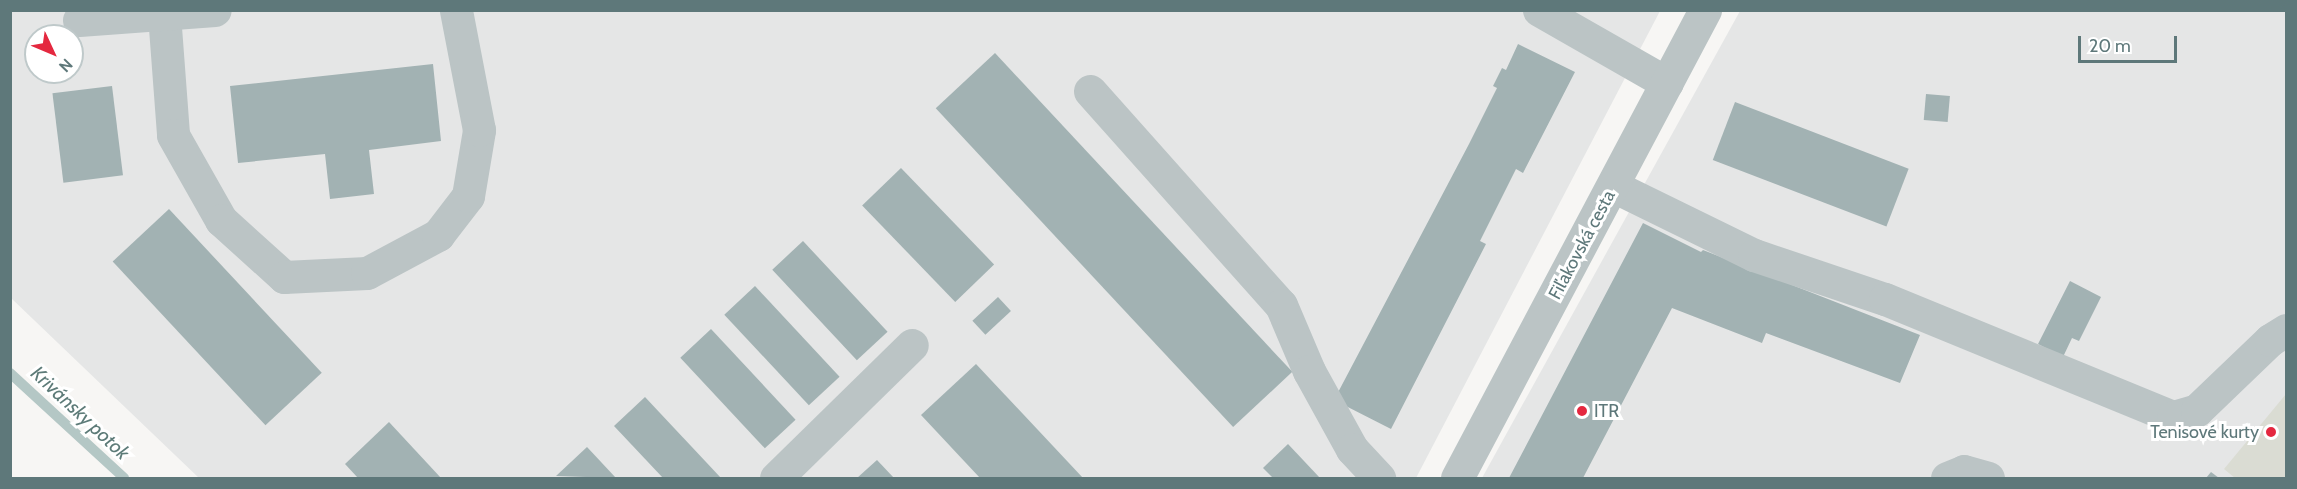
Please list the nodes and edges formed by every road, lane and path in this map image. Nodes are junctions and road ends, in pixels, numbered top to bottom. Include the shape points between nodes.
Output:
1 (215, 10) edge
2 (456, 10) edge
3 (1539, 10) edge
4 (1705, 10) edge
5 (164, 14) junction
6 (79, 20) dead end
7 (1667, 83) junction
8 (1090, 91) dead end
9 (1613, 186) junction
10 (2286, 330) edge
11 (912, 345) dead end
12 (776, 478) edge
13 (1379, 478) edge
14 (1456, 478) edge
15 (1947, 478) edge
16 (1988, 478) edge

1 - 5 street
2 - 5 street via 479,130 468,196 438,235 366,273 284,277 221,220 173,135
3 - 7 street
4 - 7 street, Fiľakovská cesta
5 - 6 street
7 - 9 street, Fiľakovská cesta
8 - 13 street via 1281,305 1309,371 1352,449
9 - 10 street via 1754,255 1885,299 2173,417 2197,410 2270,340
9 - 14 street, Fiľakovská cesta
11 - 12 street
15 - 16 street via 1964,471

